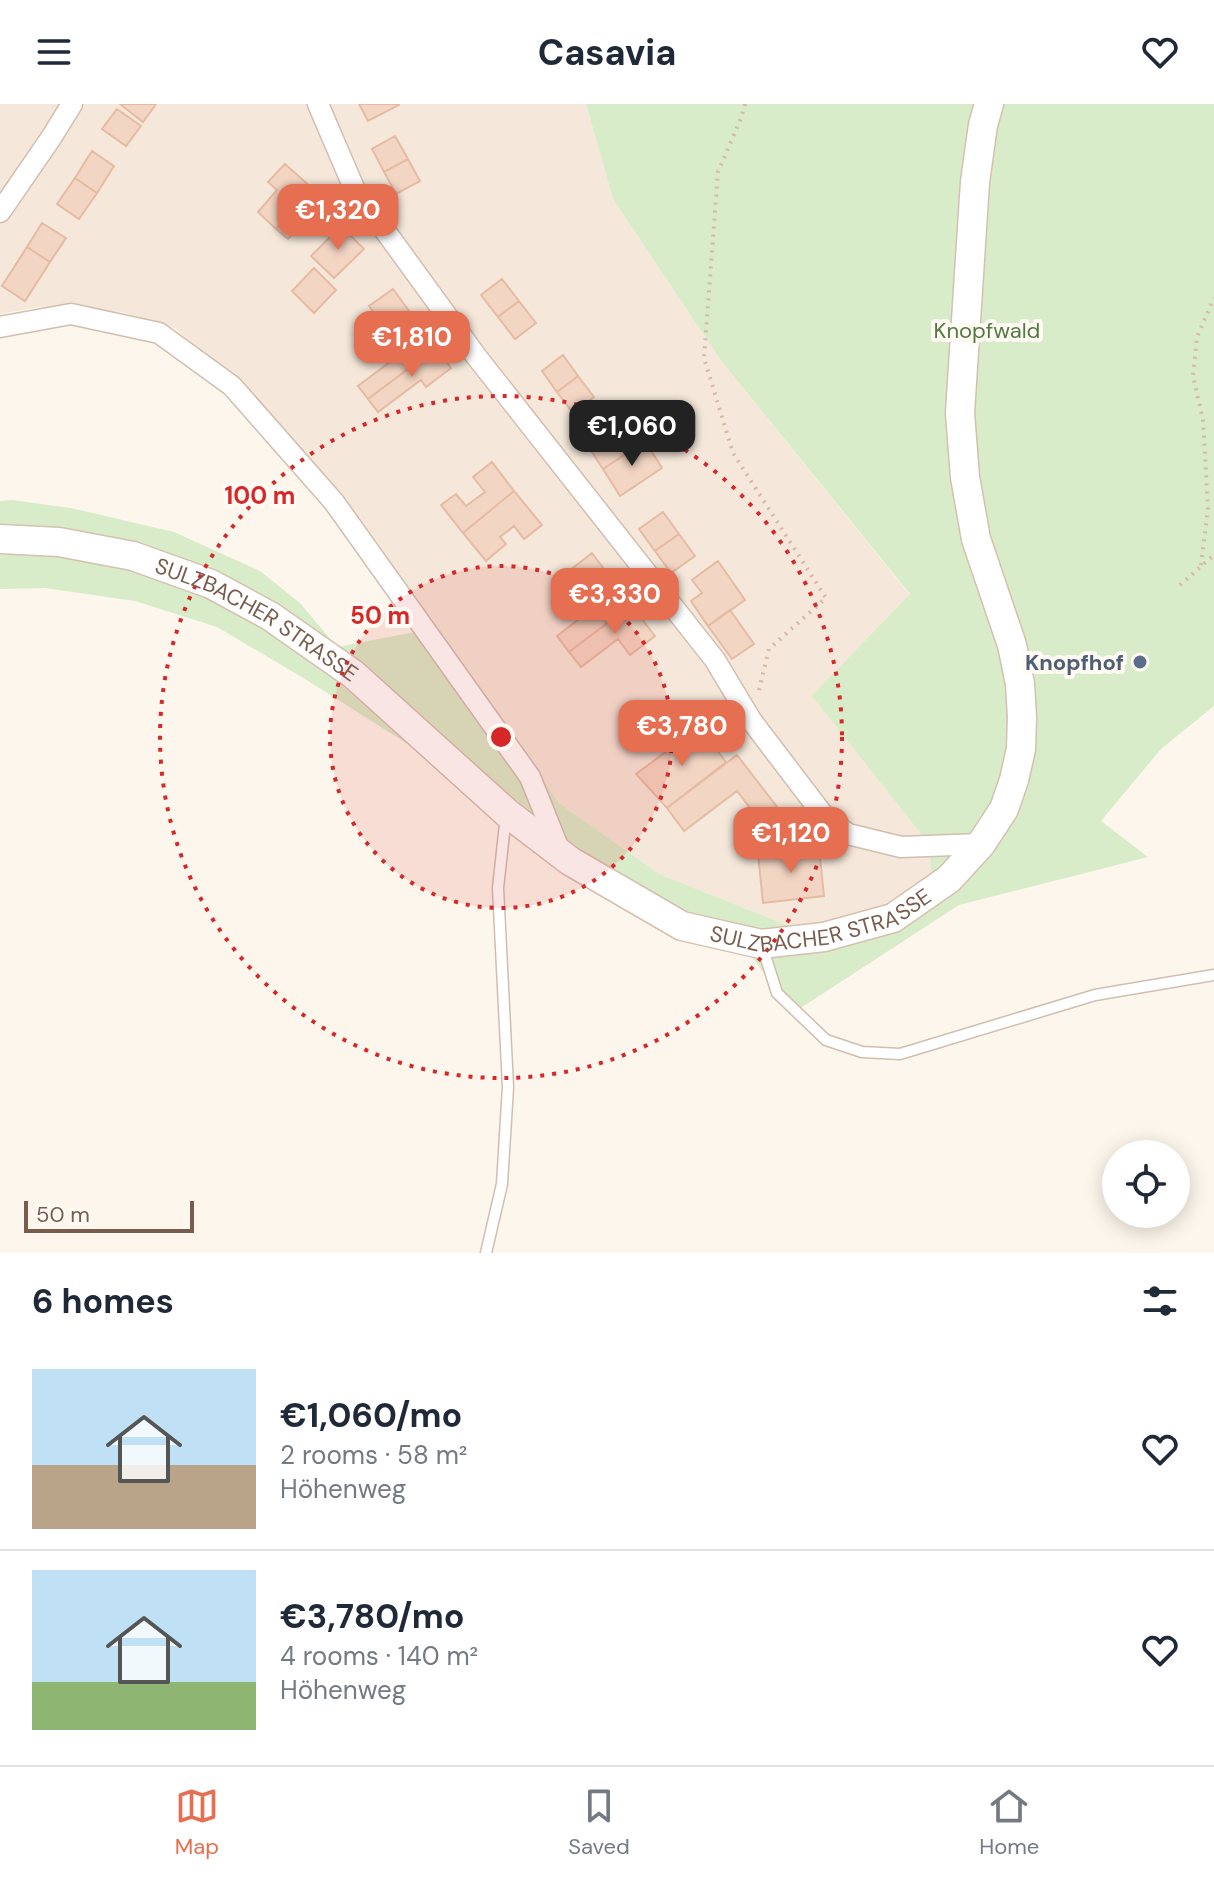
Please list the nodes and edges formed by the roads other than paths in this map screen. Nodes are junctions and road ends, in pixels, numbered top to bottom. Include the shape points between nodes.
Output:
1 (72, 104) edge
2 (318, 104) edge
3 (989, 104) edge
4 (0, 212) edge
5 (0, 327) edge
6 (0, 539) edge
7 (507, 813) junction
8 (981, 844) junction
9 (561, 854) junction
10 (761, 944) junction
11 (1214, 975) edge
12 (486, 1253) edge

1 - 4 street
2 - 8 street via 354,188 476,356 715,660 751,720 824,816 848,834 901,847
3 - 8 main road, SULZBACHER STRASSE via 975,182 960,413 976,539 1012,645 1022,717 1014,780 1004,809
5 - 9 street via 71,314 159,333 232,386 334,502 530,777
6 - 7 main road, SULZBACHER STRASSE via 59,542 133,556 211,584 353,674
7 - 9 main road, SULZBACHER STRASSE
7 - 12 lane via 498,888 508,1087 502,1184
8 - 10 main road, SULZBACHER STRASSE via 949,879 893,918 824,937
9 - 10 main road, SULZBACHER STRASSE via 682,926
10 - 11 lane via 777,993 826,1040 862,1052 900,1054 1095,995

